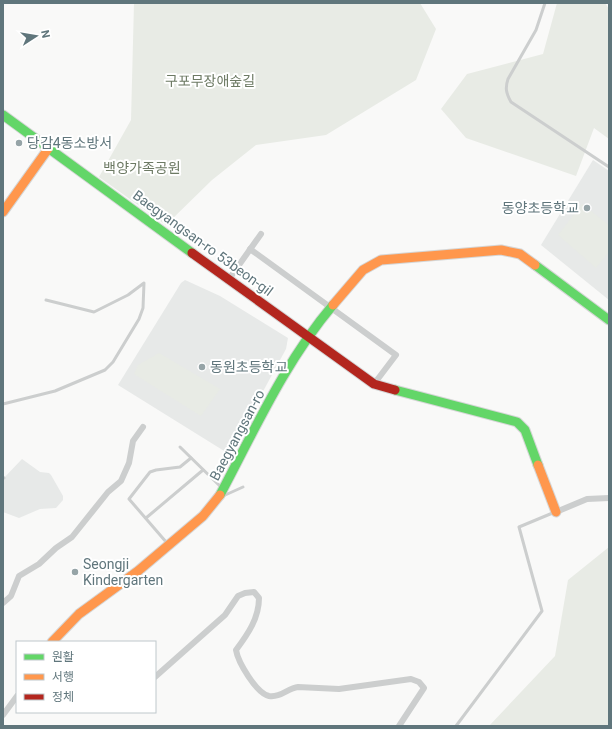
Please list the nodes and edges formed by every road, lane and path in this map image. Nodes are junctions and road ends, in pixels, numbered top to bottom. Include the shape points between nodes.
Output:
1 (545, 3) edge
2 (3, 115) edge
3 (48, 149) junction
4 (609, 168) edge
5 (3, 212) edge
6 (261, 234) dead end
7 (250, 249) junction
8 (229, 279) junction
9 (46, 300) dead end
10 (331, 307) junction
11 (609, 320) edge
12 (309, 336) junction
13 (374, 384) junction
14 (3, 404) edge
15 (143, 427) dead end
16 (180, 447) dead end
17 (191, 458) junction
18 (203, 470) junction
19 (243, 487) dead end
20 (224, 490) junction
21 (609, 498) edge
22 (218, 499) junction
23 (556, 512) junction
24 (146, 518) junction
25 (169, 545) junction
26 (4, 603) edge
27 (53, 641) edge
28 (156, 676) edge
29 (16, 697) edge
30 (3, 716) edge
31 (399, 726) edge
32 (456, 726) edge

1 - 4 lane via 536,30 508,79 505,87 507,95 511,102
2 - 3 street, Baegyangsan-ro 53beon-gil
3 - 5 street
3 - 8 street, Baegyangsan-ro 53beon-gil
6 - 7 street
7 - 8 street
7 - 10 street
8 - 12 street, Baegyangsan-ro 53beon-gil
9 - 14 lane via 94,312 128,295 144,283 143,308 139,319 113,362 105,370 55,391
10 - 11 street, Baegyangsan-ro via 363,270 381,260 501,250 520,254
10 - 12 street, Baegyangsan-ro
10 - 13 street via 396,355
12 - 13 street, Baegyangsan-ro 53beon-gil
12 - 20 street, Baegyangsan-ro via 271,398
13 - 23 street via 517,422 525,430
15 - 26 street via 133,440 129,463 121,481 108,492 72,537 39,564 19,576 11,596
16 - 17 lane
17 - 18 lane
17 - 24 lane via 180,467 150,472 129,499
18 - 20 lane
18 - 24 lane
19 - 22 lane
20 - 22 street, Baegyangsan-ro
21 - 23 street via 587,498
22 - 25 street, Baegyangsan-ro via 203,516
23 - 32 lane via 519,527 542,611
24 - 25 lane
25 - 27 street, Baegyangsan-ro via 138,571 91,604
28 - 31 street via 225,615 238,596 254,592 259,598 258,613 236,650 237,658 259,691 269,696 298,687 339,689 411,679 419,682 424,688
29 - 30 street

